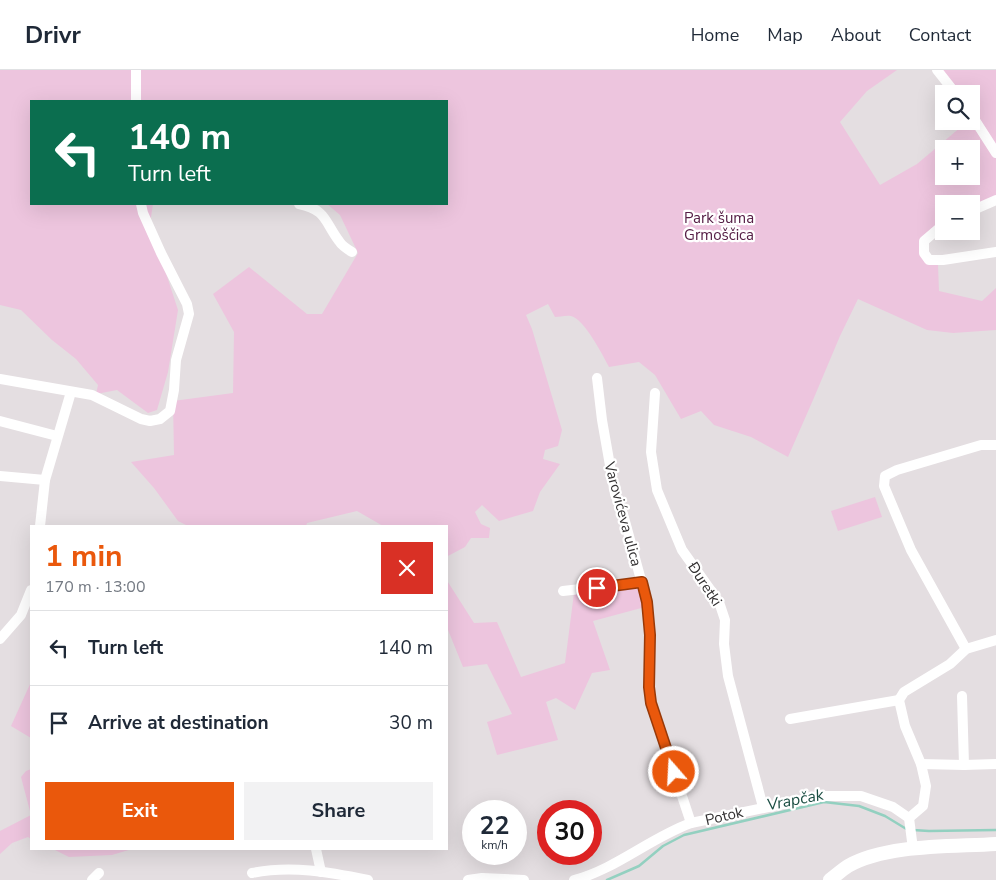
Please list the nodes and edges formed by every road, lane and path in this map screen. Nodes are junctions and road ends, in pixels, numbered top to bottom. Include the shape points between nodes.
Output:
1 (136, 70) edge
2 (937, 70) edge
3 (949, 85) edge
4 (136, 100) edge
5 (980, 128) edge
6 (996, 153) edge
7 (996, 200) edge
8 (141, 205) edge
9 (303, 205) edge
10 (980, 207) edge
11 (935, 232) edge
12 (352, 252) dead end
13 (996, 252) edge
14 (597, 378) dead end
15 (0, 379) edge
16 (71, 392) junction
17 (655, 393) dead end
18 (0, 421) edge
19 (57, 436) junction
20 (996, 445) edge
21 (0, 476) edge
22 (45, 480) junction
23 (40, 525) edge
24 (642, 582) junction
25 (563, 591) dead end
26 (30, 593) edge
27 (0, 638) edge
28 (996, 640) edge
29 (966, 649) junction
30 (962, 696) dead end
31 (899, 700) junction
32 (790, 719) dead end
33 (921, 764) junction
34 (996, 764) edge
35 (964, 765) junction
36 (763, 807) junction
37 (691, 823) junction
38 (911, 832) junction
39 (996, 844) edge
40 (316, 850) edge
41 (321, 872) junction
42 (252, 873) dead end
43 (313, 880) edge
44 (368, 880) edge
45 (468, 880) edge
46 (524, 880) edge
47 (574, 880) edge
48 (830, 880) edge

1 - 4 street
2 - 3 street
5 - 6 street
7 - 10 street
8 - 16 street via 189,314 176,360 170,411 160,420 150,421 92,395
9 - 12 street via 321,213 340,243
11 - 13 street via 924,241 924,252 929,260
14 - 24 street, Varovićeva ulica via 615,494
15 - 16 street
16 - 19 street
17 - 36 street, Đuretki via 651,452 657,490 682,550 719,602 725,620 728,676
18 - 19 street
19 - 22 street
20 - 29 street via 981,446 897,470 886,476 884,486 911,550
21 - 22 street
22 - 23 street
24 - 25 street
24 - 37 street, Varovićeva ulica via 649,627 651,703
26 - 27 street via 21,616
28 - 29 street
29 - 31 street via 950,664 904,692
30 - 35 street
31 - 32 street
31 - 33 street via 905,726
33 - 35 street
33 - 38 street via 926,786 923,806
34 - 35 street
36 - 37 street, Potok
36 - 38 street, Potok via 822,796 861,796 893,807
37 - 47 street, Potok via 672,830 604,869
38 - 39 main road
38 - 48 main road via 848,866
40 - 41 street
41 - 42 street via 273,869
41 - 43 street
41 - 44 street
45 - 46 street

